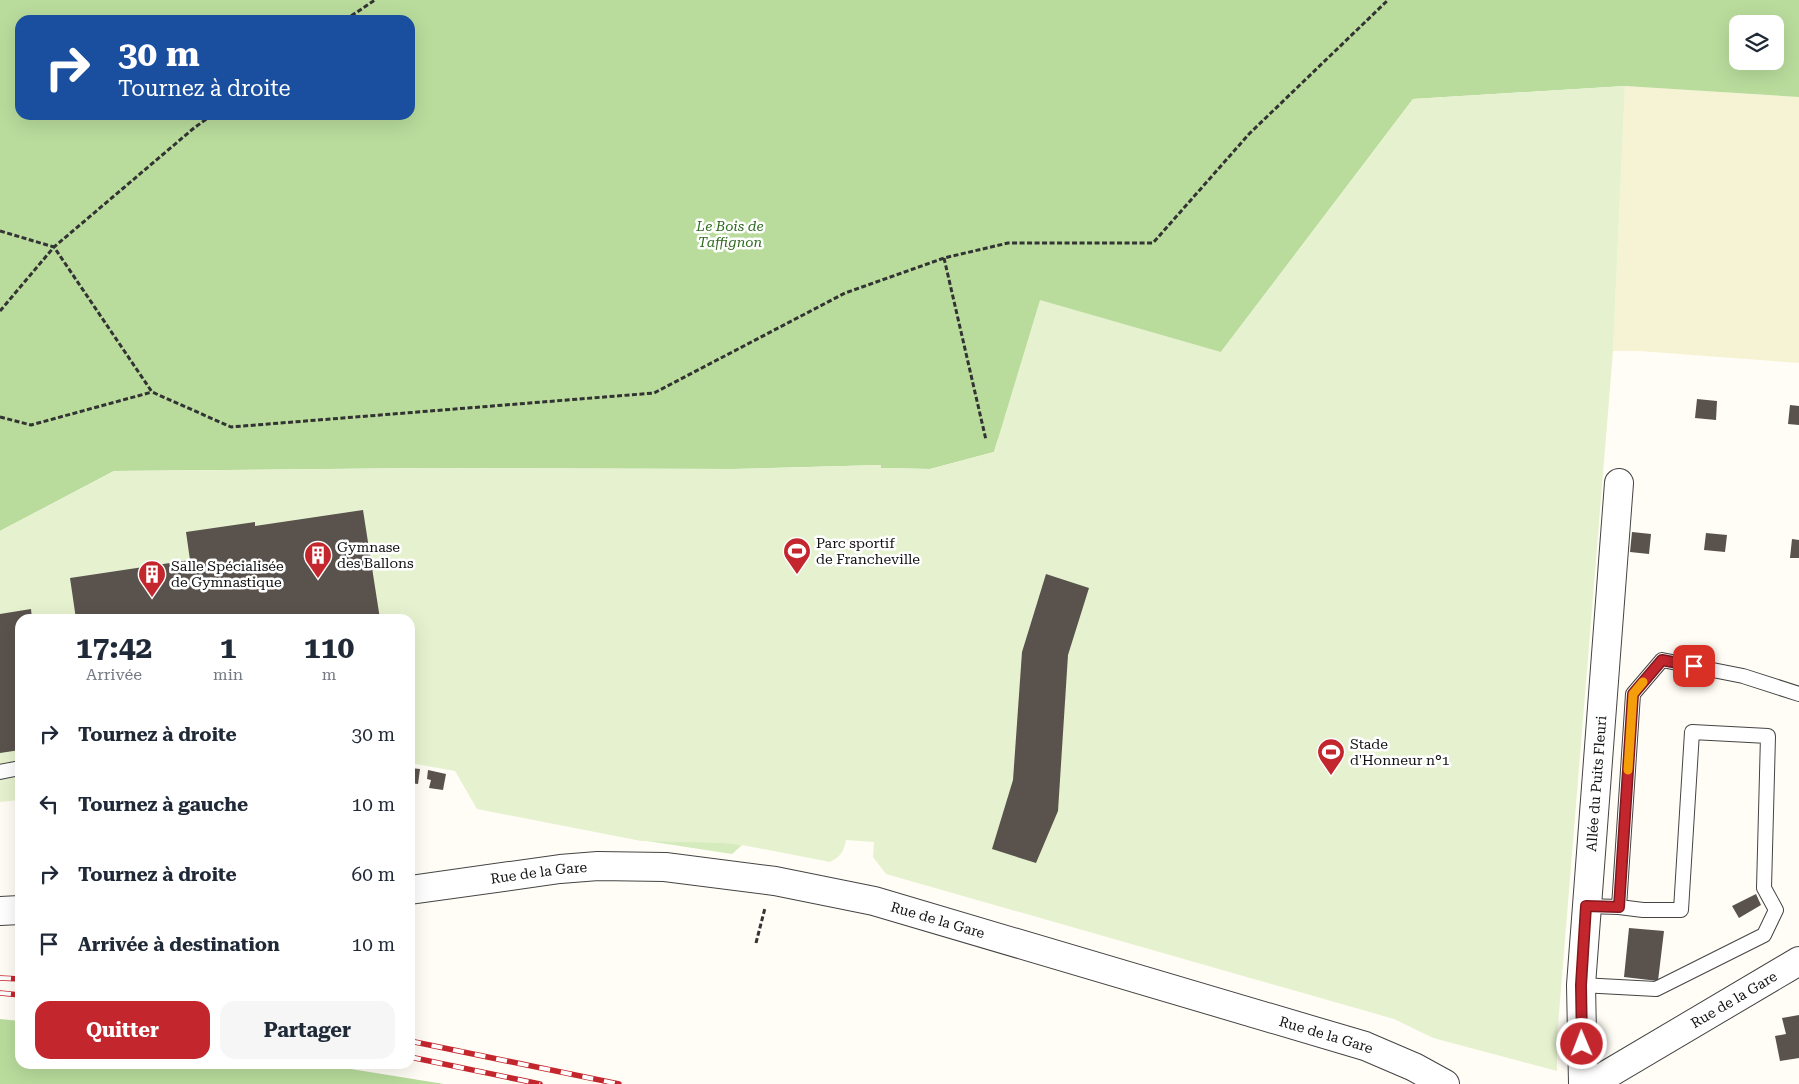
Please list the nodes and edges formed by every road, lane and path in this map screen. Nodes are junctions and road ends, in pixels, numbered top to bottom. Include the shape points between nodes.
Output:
1 (375, 0) edge
2 (1388, 0) edge
3 (352, 15) edge
4 (205, 120) edge
5 (0, 231) edge
6 (54, 247) junction
7 (944, 258) junction
8 (0, 311) edge
9 (152, 392) junction
10 (0, 417) edge
11 (986, 440) dead end
12 (1619, 483) dead end
13 (1799, 694) edge
14 (15, 769) edge
15 (0, 772) edge
16 (415, 889) edge
17 (767, 901) dead end
18 (1586, 906) junction
19 (1619, 907) junction
20 (15, 910) edge
21 (0, 911) edge
22 (756, 943) dead end
23 (1799, 960) edge
24 (1581, 985) junction
25 (1446, 1084) edge
26 (1583, 1084) edge
27 (1591, 1084) edge

1 - 3 path
2 - 7 path via 1249,134 1153,243 1008,243
4 - 6 path
5 - 6 path
6 - 8 path
6 - 9 path
7 - 9 path via 845,293 654,393 231,427
7 - 11 path
9 - 10 path via 31,425
12 - 18 street, Allée du Puits Fleuri
13 - 19 lane via 1743,676 1662,660 1638,687 1633,694
14 - 15 lane
16 - 25 street, Rue de la Gare via 560,869 629,865 775,881 874,901 1365,1046
17 - 22 path
18 - 19 lane
18 - 24 street, Allée du Puits Fleuri
19 - 24 lane via 1681,910 1692,732 1768,736 1764,888 1776,910 1764,934 1656,989
20 - 21 street
23 - 27 street, Rue de la Gare
24 - 26 street, Allée du Puits Fleuri

